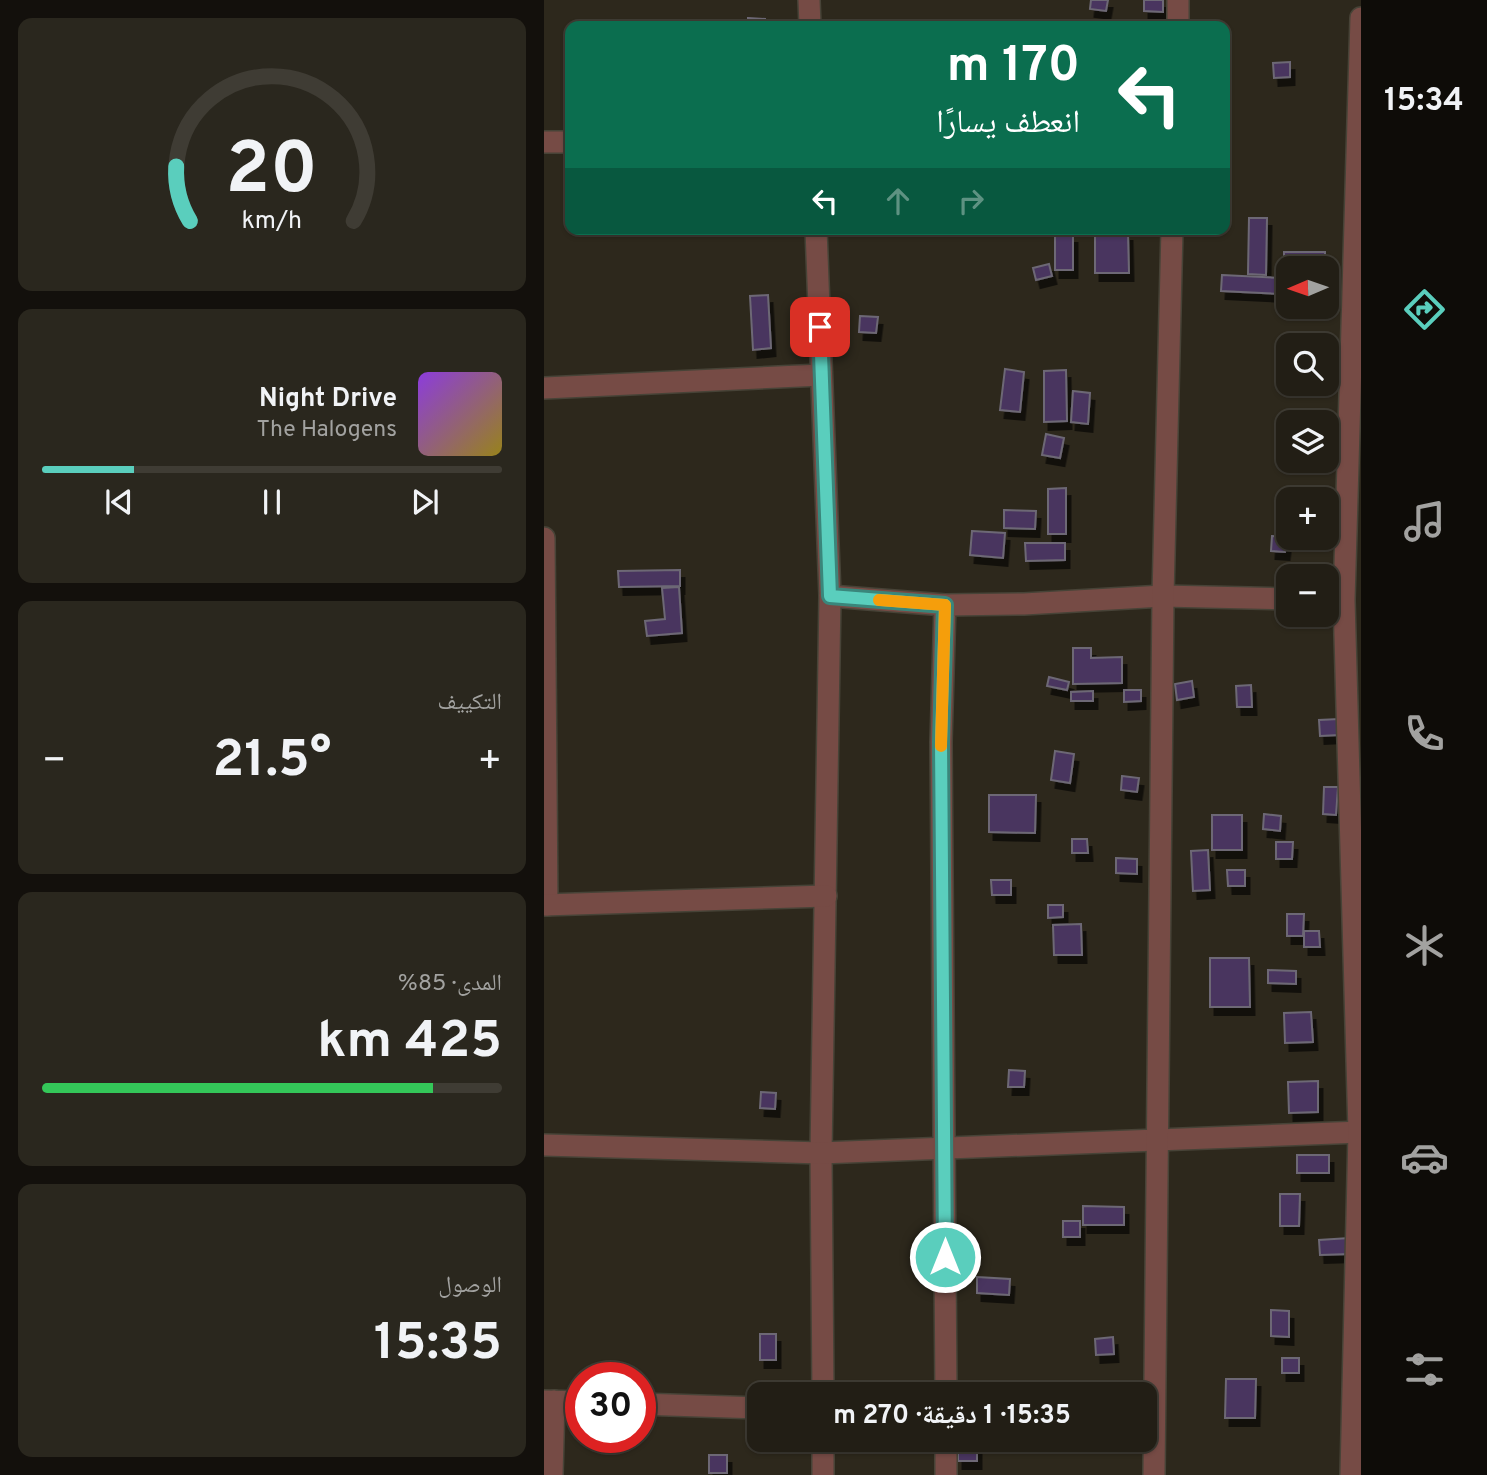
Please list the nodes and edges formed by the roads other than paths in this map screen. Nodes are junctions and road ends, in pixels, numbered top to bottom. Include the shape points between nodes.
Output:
1 (809, 0) edge
2 (1178, 0) edge
3 (1361, 18) edge
4 (810, 21) edge
5 (1178, 21) edge
6 (1360, 106) edge
7 (544, 142) edge
8 (565, 142) edge
9 (816, 235) edge
10 (1172, 235) edge
11 (821, 375) junction
12 (544, 388) edge
13 (544, 538) edge
14 (830, 596) junction
15 (1163, 596) junction
16 (1276, 599) edge
17 (1344, 600) edge
18 (945, 605) junction
19 (826, 896) junction
20 (545, 905) edge
21 (1360, 1132) edge
22 (1157, 1142) junction
23 (544, 1145) edge
24 (945, 1147) junction
25 (821, 1153) junction
26 (823, 1382) edge
27 (946, 1382) edge
28 (549, 1401) edge
29 (656, 1405) edge
30 (747, 1408) edge
31 (823, 1452) edge
32 (946, 1452) edge
33 (552, 1475) edge
34 (823, 1475) edge
35 (946, 1475) edge
36 (1154, 1475) edge
37 (1351, 1475) edge

1 - 4 street
2 - 5 street
3 - 6 street
6 - 17 street
7 - 8 street
9 - 11 street
10 - 15 street
11 - 12 street
11 - 14 street
13 - 20 street
14 - 18 street
14 - 19 street
15 - 16 street
15 - 18 street
15 - 22 street
17 - 21 street
18 - 24 street via 941,742
19 - 20 street
19 - 25 street
21 - 22 street
21 - 37 street
22 - 24 street
22 - 36 street
23 - 25 street
24 - 25 street
24 - 27 street
25 - 26 street
28 - 33 street
29 - 30 street
31 - 34 street
32 - 35 street

